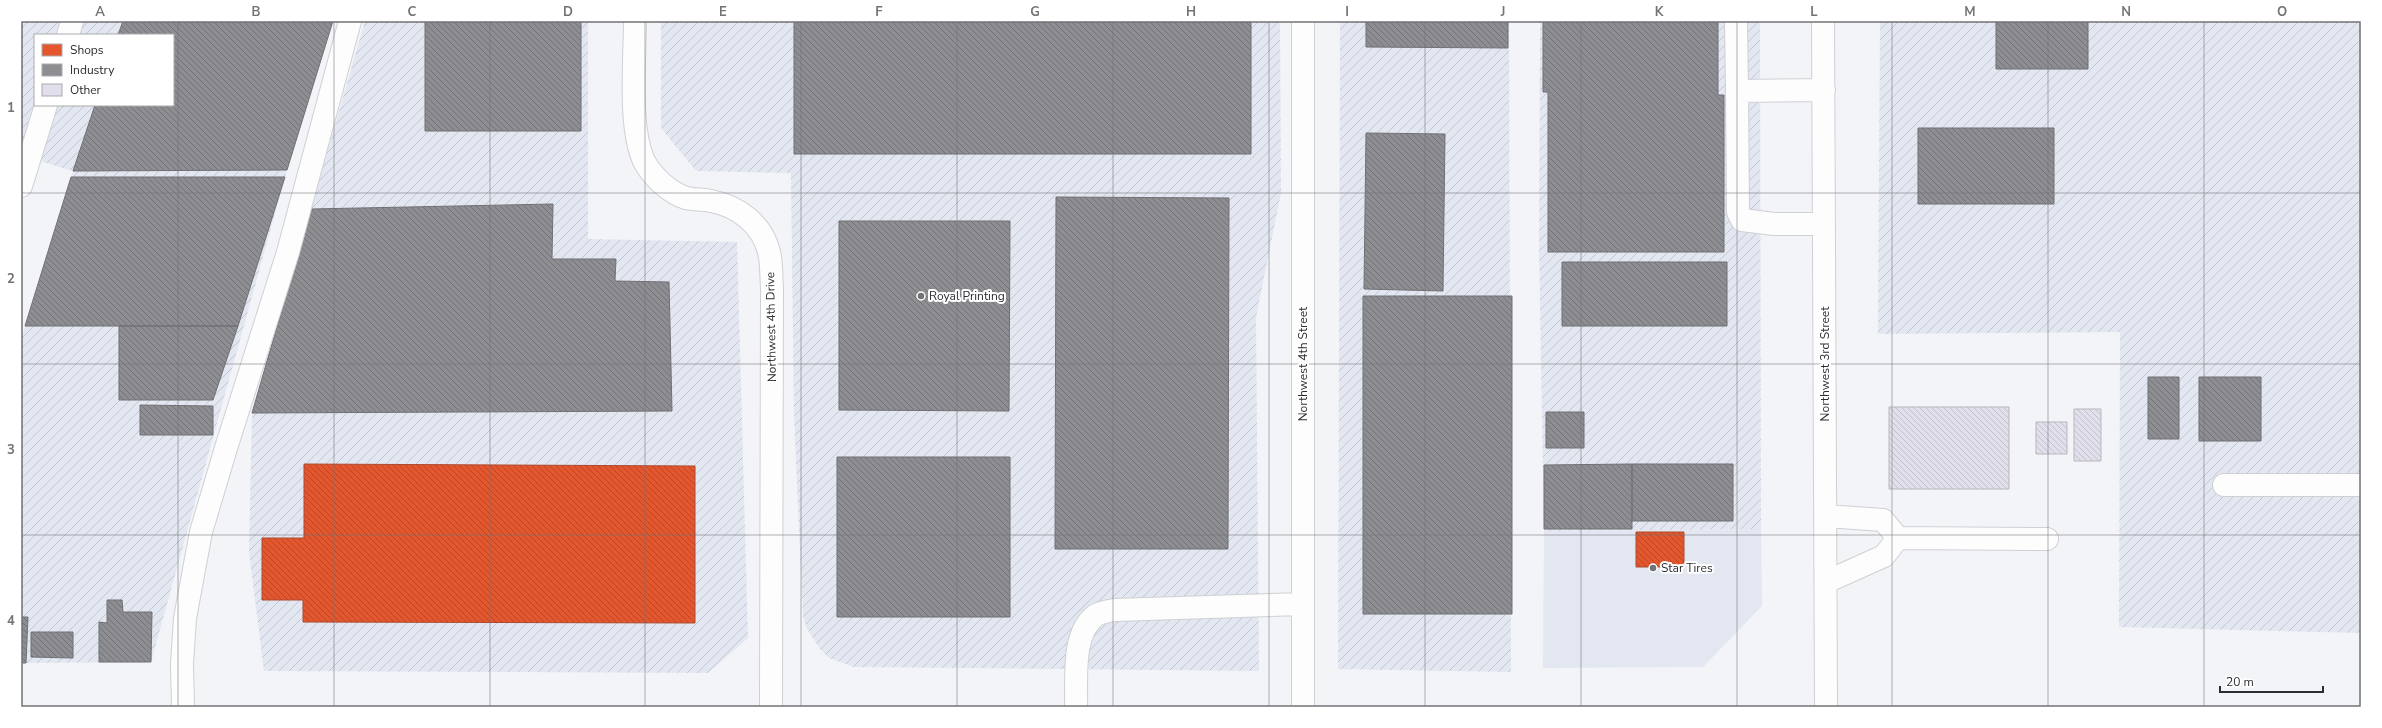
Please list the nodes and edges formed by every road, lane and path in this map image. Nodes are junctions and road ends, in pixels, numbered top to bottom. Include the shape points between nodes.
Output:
1 (72, 21) edge
2 (350, 21) edge
3 (635, 21) edge
4 (1303, 21) edge
5 (1736, 21) edge
6 (1824, 21) edge
7 (68, 34) edge
8 (1824, 90) junction
9 (1737, 91) junction
10 (46, 106) edge
11 (21, 186) edge
12 (1824, 224) junction
13 (2224, 485) dead end
14 (2361, 485) edge
15 (1826, 516) junction
16 (1898, 538) junction
17 (2047, 539) dead end
18 (1826, 582) junction
19 (1303, 604) junction
20 (183, 707) edge
21 (771, 707) edge
22 (1076, 707) edge
23 (1303, 707) edge
24 (1826, 707) edge

1 - 7 street
2 - 20 street via 288,252 201,532 185,618
3 - 21 street, Northwest 4th Drive via 635,102 638,142 644,161 652,174 663,184 686,198 711,201 733,208 750,220 763,235 770,253
4 - 19 street, Northwest 4th Street
5 - 9 street
6 - 8 street, Northwest 3rd Street
8 - 9 street
8 - 12 street, Northwest 3rd Street
9 - 12 street via 1738,212 1742,220 1774,224
10 - 11 street
12 - 15 street, Northwest 3rd Street
13 - 14 street
15 - 16 street via 1883,520
15 - 18 street, Northwest 3rd Street
16 - 17 street
16 - 18 street via 1884,556
18 - 24 street, Northwest 3rd Street
19 - 22 street via 1115,610 1097,614 1084,629 1079,648
19 - 23 street, Northwest 4th Street

